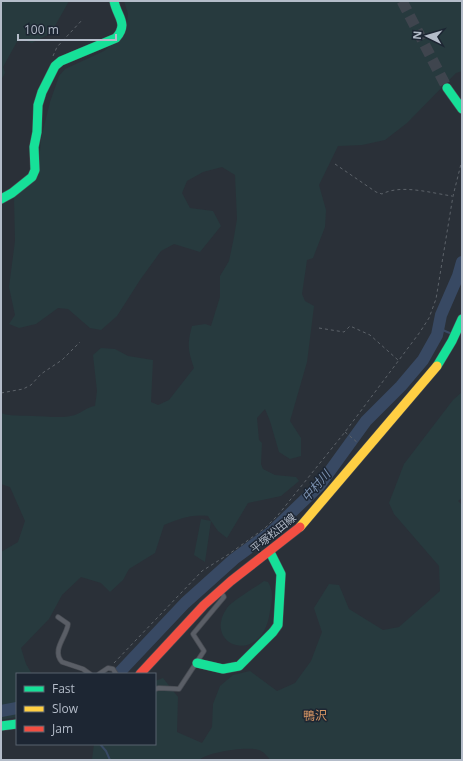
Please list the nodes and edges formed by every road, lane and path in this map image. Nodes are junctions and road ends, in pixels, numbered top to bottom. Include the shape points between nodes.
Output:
1 (114, 1) edge
2 (83, 19) dead end
3 (52, 57) dead end
4 (447, 88) tunnel mouth
5 (462, 109) edge
6 (462, 147) edge
7 (462, 157) edge
8 (462, 160) edge
9 (335, 164) dead end
10 (452, 196) junction
11 (1, 199) edge
12 (462, 319) edge
13 (319, 328) dead end
14 (80, 342) dead end
15 (398, 361) junction
16 (1, 393) edge
17 (345, 432) junction
18 (358, 443) dead end
19 (270, 552) junction
20 (220, 590) junction
21 (58, 617) dead end
22 (197, 663) junction
23 (113, 669) junction
24 (89, 673) edge
25 (100, 673) edge
26 (115, 673) edge
27 (141, 673) edge
28 (156, 689) edge
29 (16, 724) edge
30 (1, 726) edge

1 - 11 main road via 123,23 120,35 55,66 38,105 34,147 35,170 32,177
2 - 3 path via 57,47
4 - 5 main road
6 - 7 path
8 - 10 path
9 - 10 path via 382,194 398,189
10 - 15 path via 436,299 429,318
12 - 19 main road, 平塚松田線 via 432,374 317,510
13 - 15 path via 344,332 350,326 370,335
14 - 16 path via 31,385
15 - 17 path
17 - 18 path
17 - 23 path via 278,515 265,528 202,571 113,665
19 - 20 main road, 平塚松田線
19 - 22 main road via 281,574 278,625 274,632 239,666 218,669
20 - 22 lane via 224,597 194,634 204,651
20 - 27 main road, 平塚松田線
21 - 24 lane via 68,624 59,645 60,660 83,668
22 - 28 lane via 179,689
23 - 25 lane via 108,668
23 - 26 lane
29 - 30 main road

